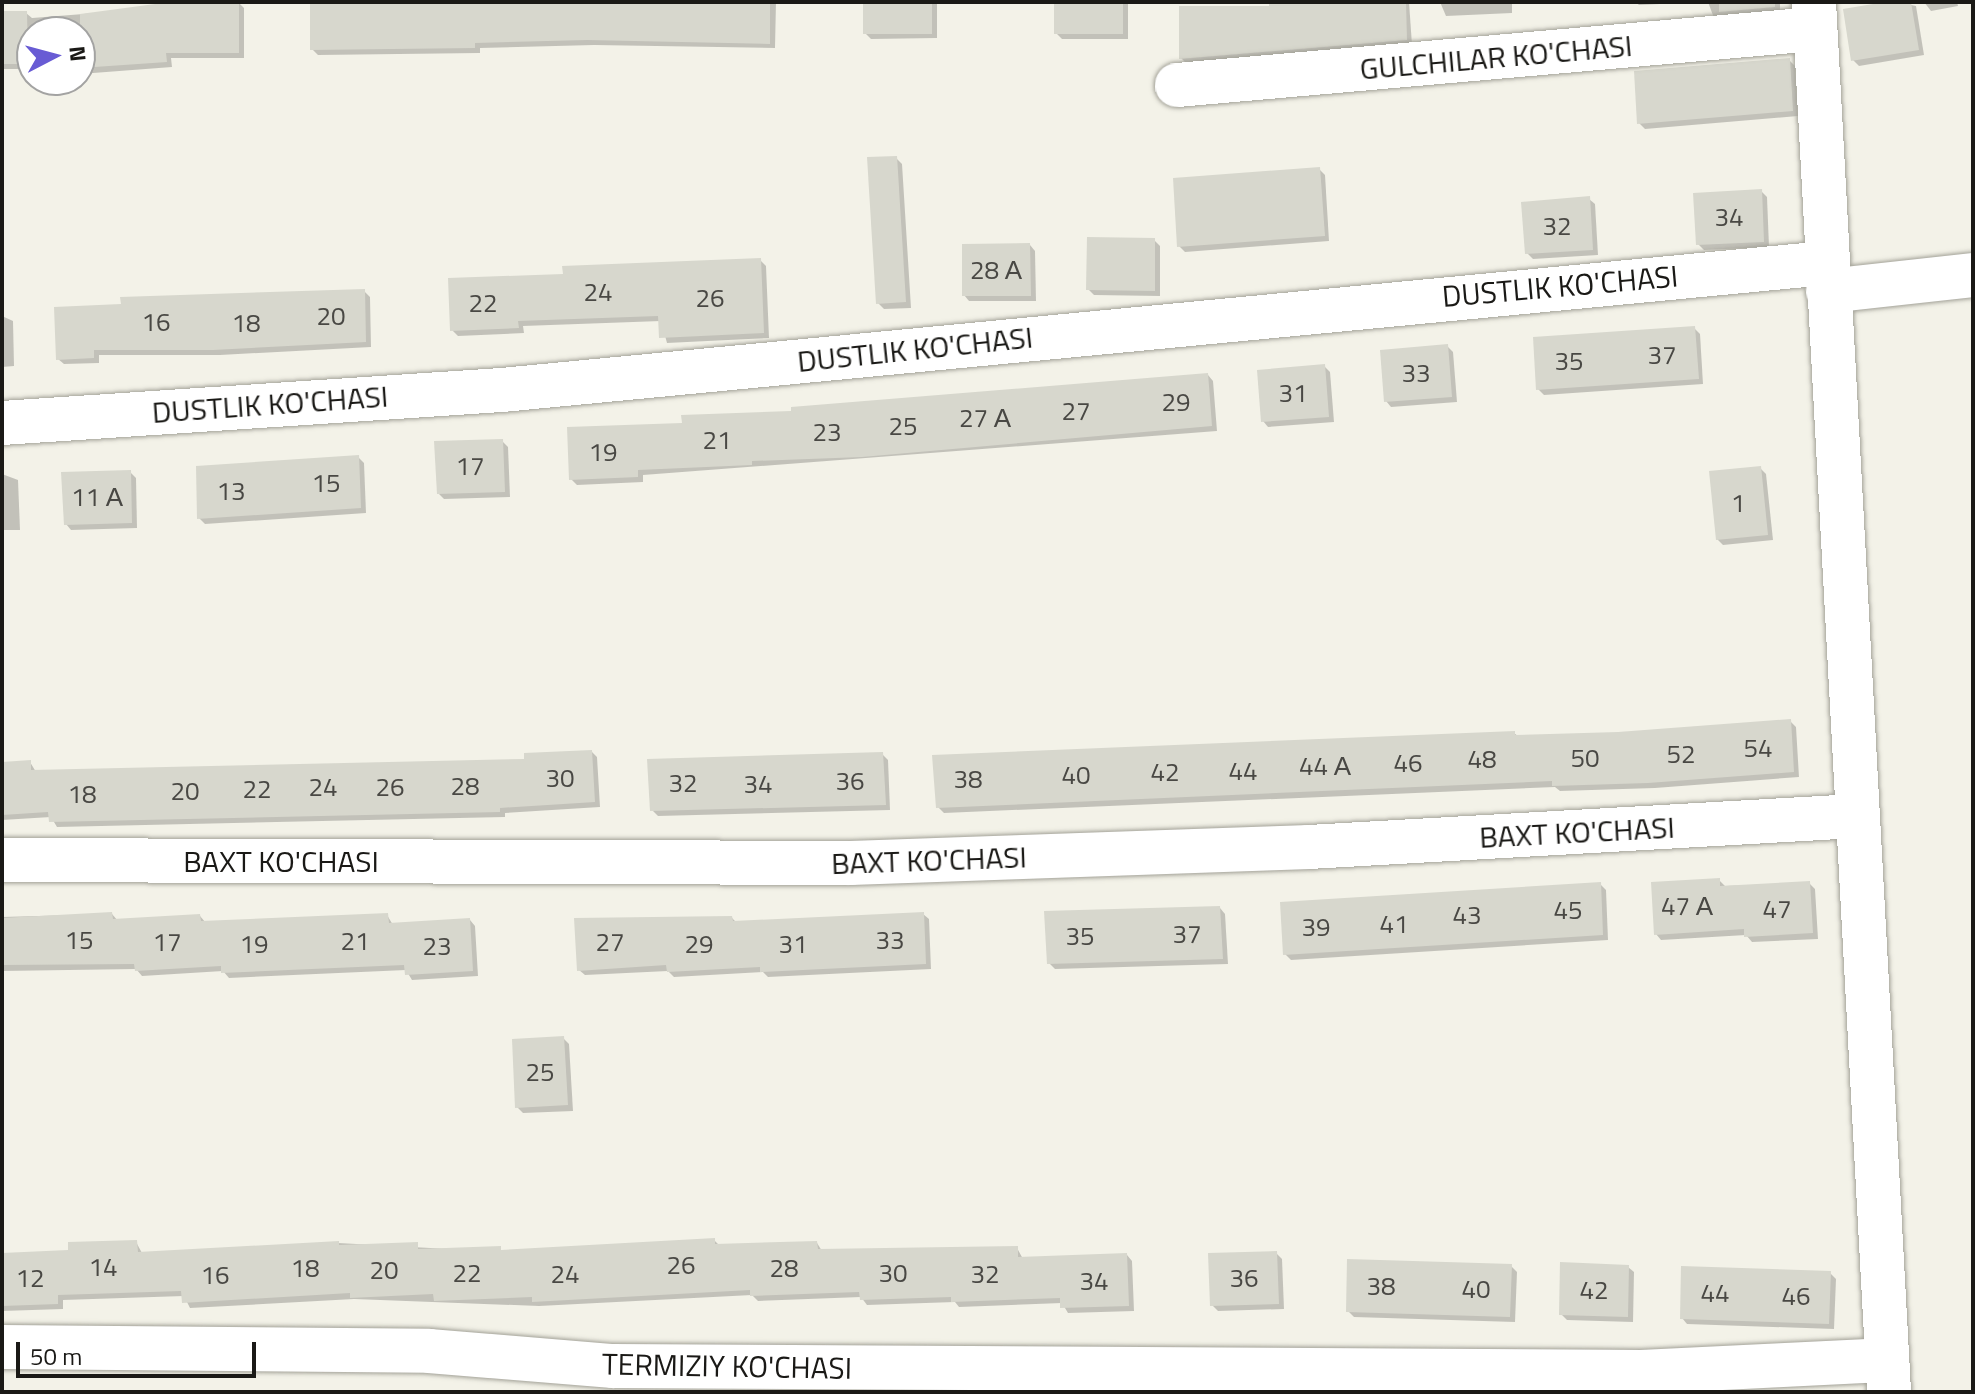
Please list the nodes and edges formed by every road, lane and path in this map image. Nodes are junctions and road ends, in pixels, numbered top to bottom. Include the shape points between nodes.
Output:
1 (1815, 15) edge
2 (1177, 85) dead end
3 (1973, 275) edge
4 (1828, 277) junction
5 (2, 423) edge
6 (1856, 816) junction
7 (2, 860) edge
8 (2, 1347) edge
9 (1886, 1376) edge

1 - 2 street, GULCHILAR KO'CHASI
1 - 4 street
3 - 4 street, DUSTLIK KO'CHASI
4 - 5 street, DUSTLIK KO'CHASI via 502,390
4 - 6 street
6 - 7 street, BAXT KO'CHASI via 1309,847 851,863
6 - 9 street
8 - 9 street, TERMIZIY KO'CHASI via 429,1351 629,1366

